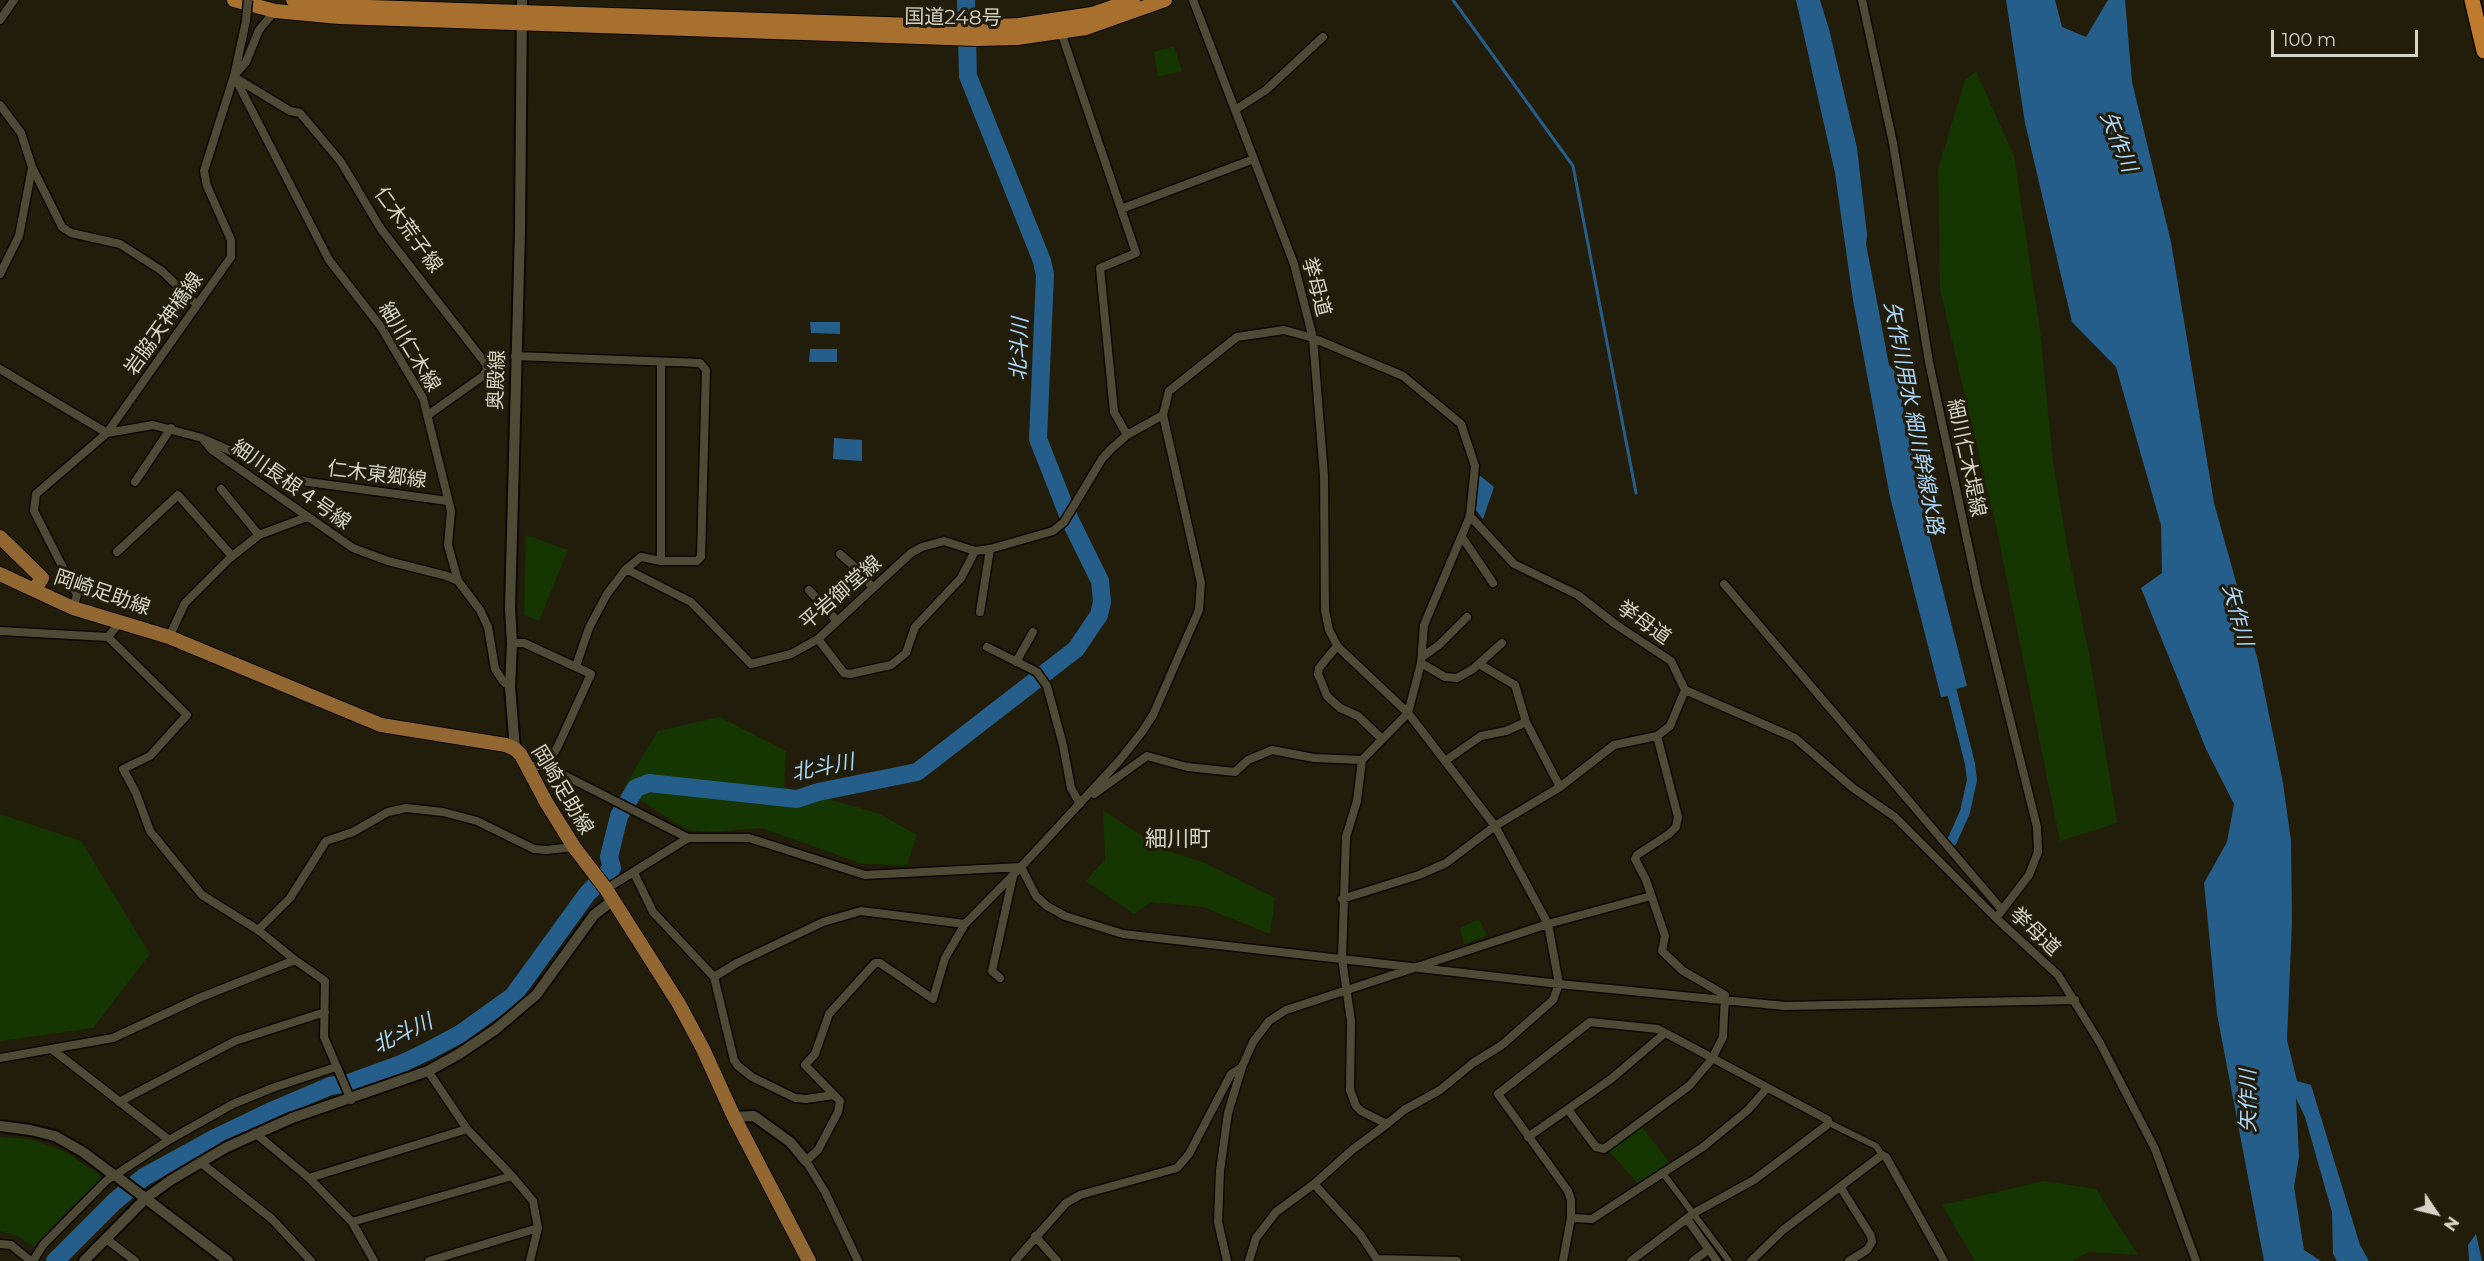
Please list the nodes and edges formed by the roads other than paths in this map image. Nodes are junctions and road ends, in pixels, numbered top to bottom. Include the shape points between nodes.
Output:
1 (14, 0) edge
2 (234, 0) edge
3 (249, 0) edge
4 (293, 0) edge
5 (1133, 0) edge
6 (1165, 0) edge
7 (1193, 0) edge
8 (1862, 0) edge
9 (2472, 0) edge
10 (394, 4) edge
11 (275, 11) junction
12 (521, 12) edge
13 (0, 20) edge
14 (1061, 32) junction
15 (977, 33) junction
16 (1323, 37) dead end
17 (2484, 51) edge
18 (234, 76) junction
19 (0, 105) edge
20 (1235, 110) junction
21 (1254, 159) junction
22 (32, 167) junction
23 (1121, 209) junction
24 (0, 274) edge
25 (196, 304) junction
26 (1313, 338) junction
27 (515, 356) junction
28 (662, 364) junction
29 (0, 369) edge
30 (428, 415) junction
31 (1163, 415) junction
32 (171, 428) junction
33 (107, 433) junction
34 (1126, 435) junction
35 (202, 438) junction
36 (135, 482) dead end
37 (221, 489) dead end
38 (448, 501) junction
39 (1470, 516) junction
40 (307, 517) junction
41 (259, 535) junction
42 (0, 537) edge
43 (1462, 537) junction
44 (990, 549) junction
45 (975, 551) junction
46 (117, 552) dead end
47 (840, 554) dead end
48 (232, 556) junction
49 (661, 561) junction
50 (626, 569) junction
51 (0, 574) edge
52 (458, 581) junction
53 (1493, 584) dead end
54 (1724, 584) dead end
55 (873, 588) junction
56 (34, 590) junction
57 (809, 590) dead end
58 (74, 608) junction
59 (980, 612) dead end
60 (1467, 617) dead end
61 (837, 621) junction
62 (120, 622) junction
63 (0, 631) edge
64 (1034, 633) dead end
65 (108, 637) junction
66 (169, 637) junction
67 (818, 639) junction
68 (512, 643) junction
69 (1502, 643) dead end
70 (1337, 646) junction
71 (987, 647) dead end
72 (1421, 660) junction
73 (1016, 662) junction
74 (1479, 664) junction
75 (576, 666) junction
76 (510, 687) junction
77 (1685, 690) junction
78 (1408, 714) junction
79 (1526, 722) junction
80 (1657, 736) junction
81 (1382, 739) junction
82 (515, 749) junction
83 (1362, 760) junction
84 (1445, 761) junction
85 (526, 766) junction
86 (546, 766) junction
87 (1560, 787) junction
88 (1079, 804) junction
89 (1496, 826) junction
90 (688, 838) junction
91 (574, 847) junction
92 (1021, 867) junction
93 (634, 873) junction
94 (1013, 875) junction
95 (605, 888) junction
96 (1651, 896) junction
97 (1342, 899) junction
98 (1999, 914) junction
99 (965, 924) junction
100 (1548, 924) junction
101 (258, 930) junction
102 (1342, 959) junction
103 (295, 960) junction
104 (1420, 966) junction
105 (714, 977) junction
106 (1000, 978) dead end
107 (1559, 984) junction
108 (1348, 990) junction
109 (2075, 1000) junction
110 (1724, 1001) junction
111 (325, 1012) junction
112 (1665, 1033) junction
113 (53, 1050) junction
114 (0, 1058) edge
115 (1712, 1059) junction
116 (1242, 1067) junction
117 (338, 1071) junction
118 (428, 1071) junction
119 (1767, 1088) junction
120 (834, 1095) junction
121 (350, 1097) junction
122 (119, 1102) junction
123 (1569, 1110) junction
124 (734, 1117) junction
125 (1829, 1123) junction
126 (1387, 1124) junction
127 (0, 1126) edge
128 (467, 1129) junction
129 (255, 1133) junction
130 (1528, 1137) junction
131 (169, 1140) junction
132 (1882, 1155) junction
133 (806, 1161) junction
134 (200, 1162) junction
135 (1662, 1172) junction
136 (513, 1176) junction
137 (118, 1178) junction
138 (309, 1178) junction
139 (1314, 1184) junction
140 (1841, 1188) junction
141 (143, 1197) junction
142 (1690, 1216) junction
143 (1571, 1218) junction
144 (352, 1222) junction
145 (538, 1228) junction
146 (1035, 1236) junction
147 (105, 1238) junction
148 (0, 1244) edge
149 (1708, 1250) junction
150 (1378, 1260) edge
151 (32, 1261) edge
152 (84, 1261) edge
153 (135, 1261) edge
154 (228, 1261) edge
155 (311, 1261) edge
156 (374, 1261) edge
157 (429, 1261) edge
158 (530, 1261) edge
159 (809, 1261) edge
160 (858, 1261) edge
161 (1015, 1261) edge
162 (1057, 1261) edge
163 (1227, 1261) edge
164 (1250, 1261) edge
165 (1457, 1261) edge
166 (1563, 1261) edge
167 (1631, 1261) edge
168 (1693, 1261) edge
169 (1717, 1261) edge
170 (1729, 1261) edge
171 (1751, 1261) edge
172 (1849, 1261) edge
173 (1944, 1261) edge
174 (2196, 1261) edge

1 - 13 street
2 - 11 highway, 国道248号
3 - 18 street, 岩脇天神橋線, bridge
4 - 10 highway, 国道248号 via 339,6
5 - 15 highway, 国道248号 via 1092,14
6 - 14 highway, 国道248号 via 1086,28
7 - 20 street, 挙母道
8 - 98 street, 細川仁木堤線 via 1893,143 1934,384 1978,591 2037,827 2038,852 2029,875
9 - 17 highway
10 - 12 highway, 国道248号
11 - 12 highway, 国道248号 via 339,17
11 - 18 street via 259,30 246,62
12 - 15 highway, 国道248号
12 - 27 street, 奥殿線
14 - 15 highway, 国道248号 via 1017,38
14 - 23 street
16 - 20 street via 1266,90
18 - 25 street, 岩脇天神橋線 via 204,171 231,240 231,256
18 - 30 street, 細川仁木線 via 329,260 381,327 423,398
18 - 30 street, 仁木荒子線 via 290,111 300,113 341,162 381,229 486,364 483,376
19 - 22 street via 21,133
20 - 21 street, 挙母道
21 - 23 street
21 - 26 street, 挙母道 via 1294,264
22 - 24 street via 19,236
22 - 25 street via 62,227 70,233 120,244 162,271
23 - 34 street via 1136,253 1100,268 1114,412
25 - 33 street, 岩脇天神橋線
26 - 31 street via 1284,330 1238,337 1169,391
26 - 39 street, 挙母道 via 1403,376 1461,424 1475,466
26 - 70 street via 1324,476 1325,610
27 - 28 street
27 - 68 street, 奥殿線
28 - 49 street
28 - 49 street via 700,363 706,370 701,557 697,561
29 - 33 street
30 - 38 street, 細川仁木線
31 - 34 street
31 - 88 street via 1201,583 1199,610 1154,715
32 - 33 street, 細川長根４号線 via 153,425
32 - 35 street, 細川長根４号線
32 - 36 street
33 - 58 street, 岩脇天神橋線 via 36,494 34,511 77,595
34 - 44 street, 平岩御堂線 via 1102,459 1064,522 1053,531
35 - 38 street, 仁木東郷線 via 292,478
35 - 40 street, 細川長根４号線 via 212,450
37 - 41 street
38 - 52 street, 細川仁木線 via 448,545
39 - 43 street
39 - 77 street, 挙母道 via 1514,564 1578,595 1671,661
40 - 41 street
40 - 52 street, 細川長根４号線 via 360,552
41 - 48 street
42 - 56 main road, 岡崎足助線 via 42,578
43 - 53 street
43 - 72 street via 1424,625
44 - 45 street, 平岩御堂線
44 - 59 street
45 - 55 street, 平岩御堂線 via 944,541 922,547
45 - 67 street via 961,578 915,627 906,653 891,665 844,673
46 - 48 street via 178,495
47 - 55 street
48 - 66 street via 185,603
49 - 50 street via 641,557
50 - 67 street, 平岩御堂線 via 691,602 751,664 791,654
50 - 75 street via 589,628
51 - 56 main road, 岡崎足助線
52 - 76 street, 細川仁木線 via 480,610 488,627 495,669
54 - 98 street
55 - 61 street, 平岩御堂線
56 - 58 main road, 岡崎足助線
57 - 61 street
58 - 62 main road, 岡崎足助線
60 - 72 street
61 - 67 street, 平岩御堂線
62 - 65 street
62 - 66 main road, 岡崎足助線
63 - 65 street
64 - 73 street
65 - 101 street via 187,715 150,756 123,769 150,831 202,895
66 - 82 main road, 岡崎足助線 via 381,725
68 - 75 street via 524,643
68 - 76 street, 奥殿線
69 - 74 street
70 - 78 street
70 - 81 street via 1319,668 1327,696 1340,708 1358,716
71 - 73 street
72 - 74 street via 1452,680
72 - 78 street
73 - 88 street via 1037,672 1047,686 1071,788
74 - 79 street via 1515,685
75 - 86 street via 590,676
76 - 82 street, 奥殿線
77 - 80 street via 1670,726
77 - 98 street, 挙母道 via 1795,738 1853,788 1895,817
78 - 81 street
78 - 84 street
79 - 84 street via 1481,736
79 - 87 street
80 - 87 street via 1614,745
80 - 96 street via 1678,817 1676,827 1635,859
81 - 83 street
82 - 85 main road, 岡崎足助線
83 - 88 street via 1314,759 1272,750 1248,760 1235,772 1187,767 1147,756
83 - 97 street via 1357,801 1346,837
84 - 89 street
85 - 86 street
85 - 91 main road, 岡崎足助線
86 - 90 street
87 - 89 street
88 - 92 street
89 - 97 street via 1446,863
89 - 100 street
90 - 92 street via 749,838 865,875
90 - 93 street
91 - 95 main road, 岡崎足助線
91 - 101 street via 534,849 477,820 443,812 406,808 388,812 353,832 327,841 290,898
92 - 94 street
92 - 102 street via 1036,896 1047,906 1109,930
93 - 95 street
93 - 105 street via 653,912
94 - 99 street
94 - 106 street via 992,971
95 - 118 street via 594,915 536,995 496,1029
95 - 124 main road, 岡崎足助線 via 679,1004
96 - 100 street
96 - 110 street via 1665,936 1662,951 1683,970 1725,995
97 - 102 street
98 - 109 street, 挙母道 via 2058,975
99 - 105 street via 861,911 823,922
99 - 120 street via 945,958 933,999 875,963 829,1014 815,1053 805,1065
100 - 104 street
100 - 107 street
101 - 103 street
102 - 104 street
102 - 108 street
103 - 111 street via 325,981
103 - 113 street via 113,1038
104 - 107 street
104 - 108 street
105 - 120 street via 738,1066 795,1098
107 - 110 street
107 - 126 street via 1553,1000 1502,1045
108 - 116 street via 1278,1014 1262,1028
108 - 126 street via 1350,1090 1361,1111
109 - 110 street via 1785,1006
109 - 174 street, 挙母道 via 2154,1149
110 - 115 street via 1723,1037
111 - 117 street via 324,1037
111 - 122 street via 235,1041
112 - 115 street
112 - 123 street
112 - 130 street via 1655,1028 1593,1021 1499,1090 1499,1097
113 - 114 street
113 - 122 street
115 - 119 street
115 - 123 street via 1689,1086 1604,1149 1596,1147
116 - 146 street via 1231,1074 1189,1154 1177,1168 1080,1195 1066,1203
116 - 163 street via 1228,1113 1220,1171 1218,1222
117 - 121 street
117 - 131 street via 275,1087 233,1104
118 - 121 street
118 - 128 street
119 - 125 street
119 - 135 street via 1728,1128
120 - 133 street via 840,1101 838,1112 818,1150
121 - 129 street
122 - 131 street
123 - 130 street
124 - 133 street via 754,1116 789,1142
124 - 159 main road, 岡崎足助線
125 - 132 street via 1876,1146
125 - 142 street via 1754,1180
126 - 139 street
127 - 137 street via 56,1136
128 - 136 street
128 - 138 street
129 - 134 street
129 - 138 street
130 - 143 street via 1569,1191
131 - 137 street
132 - 140 street
132 - 173 street
133 - 160 street
134 - 141 street
134 - 155 street via 272,1219
135 - 142 street
135 - 143 street via 1592,1219
136 - 144 street
136 - 145 street via 533,1201
137 - 141 street
137 - 151 street via 106,1181
138 - 144 street
139 - 150 street
139 - 164 street via 1266,1223 1256,1238
140 - 171 street via 1784,1230
140 - 172 street via 1872,1242
141 - 147 street
141 - 154 street
142 - 149 street
142 - 167 street
142 - 170 street
143 - 166 street
144 - 156 street
145 - 157 street
145 - 158 street
146 - 161 street
146 - 162 street
147 - 152 street
147 - 153 street
148 - 151 street via 11,1245
149 - 168 street
149 - 169 street
150 - 165 street

